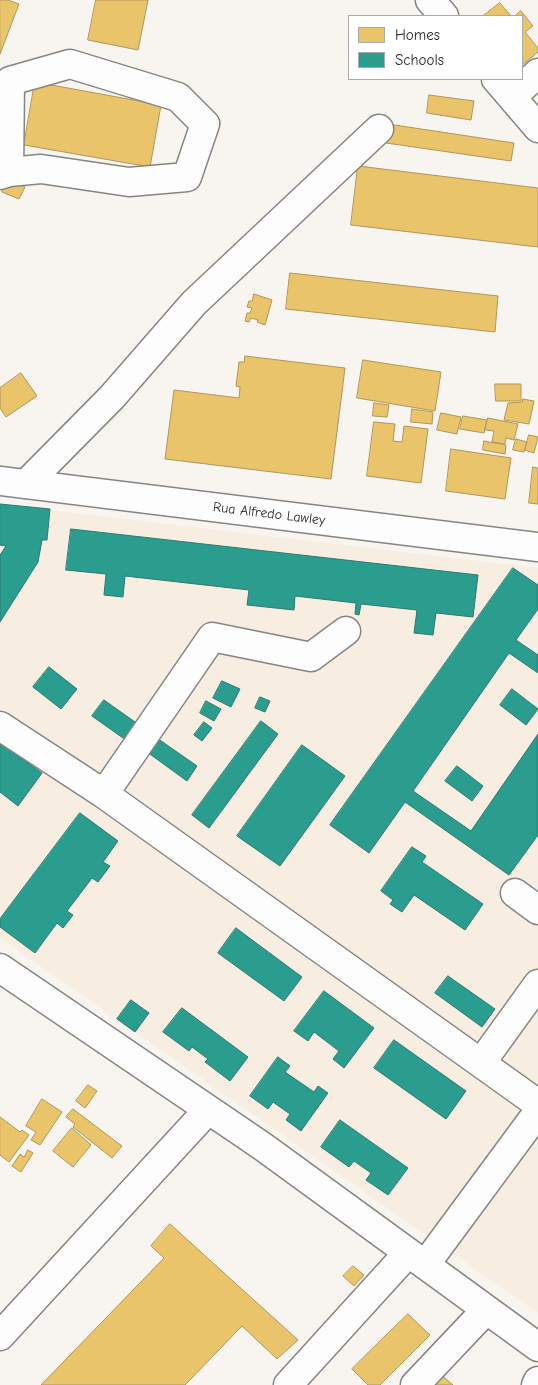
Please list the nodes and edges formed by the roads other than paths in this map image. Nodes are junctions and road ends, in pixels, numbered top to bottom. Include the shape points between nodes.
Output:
1 (430, 0) edge
2 (443, 15) edge
3 (538, 73) edge
4 (522, 80) edge
5 (523, 80) edge
6 (504, 88) edge
7 (538, 128) edge
8 (379, 129) dead end
9 (5, 174) edge
10 (13, 483) edge
11 (538, 547) edge
12 (346, 632) dead end
13 (0, 726) edge
14 (104, 794) junction
15 (515, 893) dead end
16 (538, 910) edge
17 (0, 968) edge
18 (538, 984) edge
19 (481, 1064) junction
20 (538, 1104) edge
21 (208, 1110) junction
22 (538, 1112) edge
23 (417, 1259) junction
24 (486, 1310) junction
25 (0, 1336) edge
26 (538, 1347) edge
27 (538, 1381) edge
28 (288, 1385) edge
29 (415, 1385) edge
30 (536, 1385) edge

1 - 2 street
3 - 5 street
4 - 6 street
6 - 7 street
8 - 10 street via 194,303 112,397
9 - 9 street via 41,170 128,182 187,177 205,124 178,97 70,64 10,81
10 - 11 street, Rua Alfredo Lawley
12 - 14 street via 311,657 212,637
13 - 14 street
14 - 19 street
15 - 16 street
17 - 21 street
18 - 19 street
19 - 20 street
21 - 23 street
21 - 25 street
22 - 23 street
23 - 24 street
23 - 28 street
24 - 26 street
24 - 29 street
27 - 30 street

